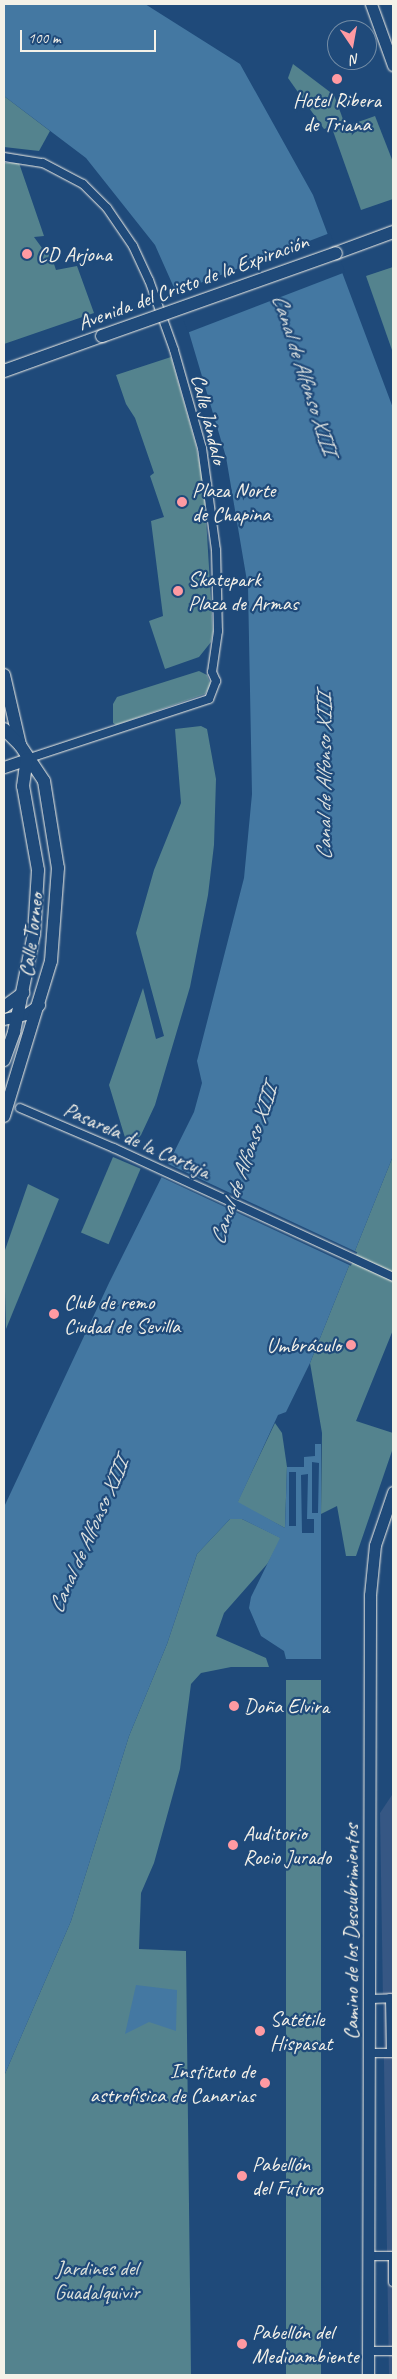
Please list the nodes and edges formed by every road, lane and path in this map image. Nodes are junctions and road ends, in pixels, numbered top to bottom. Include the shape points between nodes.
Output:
1 (371, 4) edge
2 (393, 65) edge
3 (4, 157) edge
4 (393, 232) edge
5 (5, 370) edge
6 (4, 675) edge
7 (8, 699) edge
8 (4, 729) edge
9 (20, 745) junction
10 (27, 759) junction
11 (4, 766) edge
12 (22, 994) junction
13 (4, 1008) edge
14 (24, 1015) junction
15 (4, 1019) edge
16 (14, 1032) junction
17 (4, 1060) edge
18 (20, 1108) dead end
19 (6, 1110) edge
20 (393, 1277) edge
21 (393, 1492) edge
22 (392, 1998) edge
23 (370, 1999) junction
24 (369, 2052) junction
25 (392, 2052) edge
26 (369, 2256) junction
27 (393, 2256) edge
28 (393, 2282) edge
29 (368, 2351) junction
30 (393, 2351) edge
31 (368, 2375) edge

1 - 2 street
3 - 10 street, Calle Jándalo via 43,163 83,184 120,226 148,280 174,350 202,448 216,550 218,631 212,672 216,682 209,699
4 - 5 main road, Avenida del Cristo de la Expiración, bridge
6 - 7 main road, Calle Torneo
7 - 9 main road, Calle Torneo
8 - 9 main road, Calle Torneo
9 - 10 main road, Calle Torneo
10 - 11 street
10 - 12 main road, Calle Torneo via 23,786 38,870 34,934
10 - 14 main road, Calle Torneo via 44,781 58,868 54,936 39,1005
12 - 13 main road
12 - 14 main road, Calle Torneo
13 - 14 street
14 - 15 street
14 - 16 main road, Calle Torneo
14 - 16 main road via 26,1022
14 - 19 main road, Calle Torneo
16 - 17 main road, Calle Torneo
18 - 20 street, Pasarela de la Cartuja
21 - 23 street, Camino de los Descubrimientos via 376,1546 370,1595
22 - 23 street
22 - 25 street
23 - 24 street, Camino de los Descubrimientos
24 - 25 street
24 - 26 street, Camino de los Descubrimientos
26 - 27 street
26 - 29 street, Camino de los Descubrimientos
27 - 28 street
29 - 30 street
29 - 31 street, Camino de los Descubrimientos

